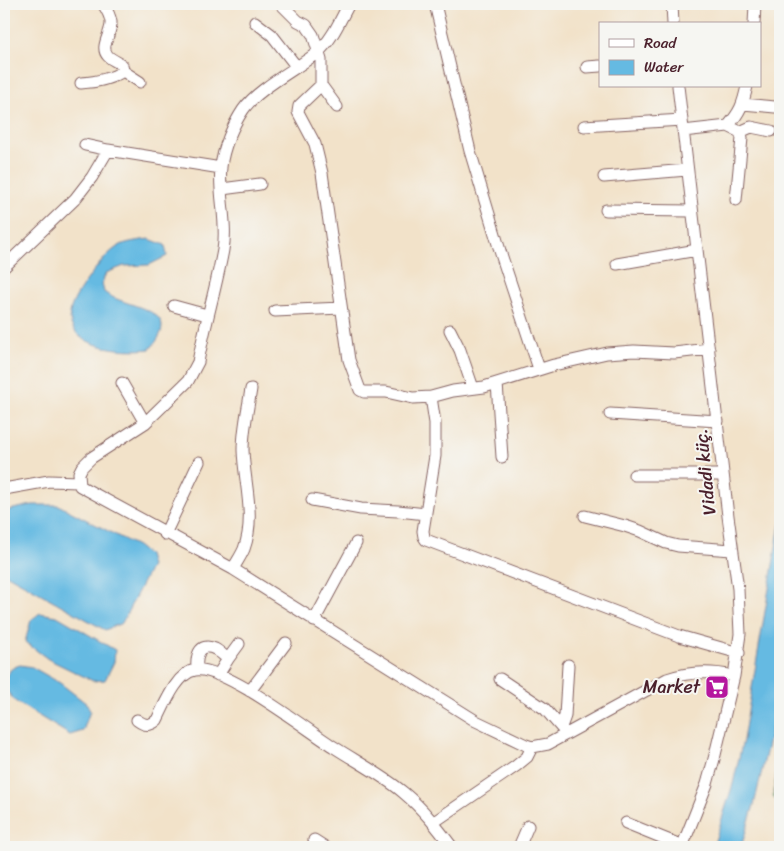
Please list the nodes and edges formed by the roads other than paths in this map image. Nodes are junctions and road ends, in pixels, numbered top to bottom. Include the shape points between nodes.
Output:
1 (103, 4) edge
2 (281, 4) edge
3 (349, 4) edge
4 (435, 4) edge
5 (672, 4) edge
6 (755, 4) edge
7 (255, 22) dead end
8 (673, 22) edge
9 (754, 22) edge
10 (319, 51) junction
11 (296, 66) junction
12 (599, 66) edge
13 (587, 67) dead end
14 (123, 71) junction
15 (140, 82) dead end
16 (81, 83) dead end
17 (322, 84) junction
18 (678, 88) edge
19 (747, 88) edge
20 (743, 104) junction
21 (337, 107) dead end
22 (775, 107) dead end
23 (584, 126) dead end
24 (682, 126) junction
25 (728, 126) junction
26 (771, 131) dead end
27 (740, 132) junction
28 (85, 145) dead end
29 (108, 150) junction
30 (221, 168) junction
31 (687, 170) junction
32 (604, 177) dead end
33 (260, 184) dead end
34 (222, 189) junction
35 (736, 200) dead end
36 (606, 210) dead end
37 (692, 210) junction
38 (697, 250) junction
39 (617, 264) dead end
40 (4, 266) edge
41 (174, 306) dead end
42 (341, 308) junction
43 (275, 311) dead end
44 (207, 315) junction
45 (450, 330) dead end
46 (709, 349) junction
47 (539, 369) junction
48 (122, 383) dead end
49 (496, 383) junction
50 (473, 388) junction
51 (251, 389) dead end
52 (431, 397) junction
53 (610, 414) dead end
54 (718, 421) junction
55 (145, 423) junction
56 (502, 457) dead end
57 (199, 462) dead end
58 (723, 475) junction
59 (634, 476) dead end
60 (78, 482) junction
61 (4, 489) edge
62 (312, 500) dead end
63 (426, 514) junction
64 (585, 516) dead end
65 (166, 534) junction
66 (356, 543) dead end
67 (732, 550) junction
68 (232, 569) junction
69 (314, 621) junction
70 (286, 643) dead end
71 (239, 644) dead end
72 (739, 652) junction
73 (228, 659) junction
74 (568, 665) dead end
75 (198, 670) junction
76 (218, 675) junction
77 (734, 676) junction
78 (500, 679) dead end
79 (250, 691) junction
80 (137, 720) dead end
81 (564, 730) junction
82 (532, 747) junction
83 (434, 822) junction
84 (626, 823) dead end
85 (528, 826) dead end
86 (314, 840) dead end
87 (682, 846) edge
88 (325, 847) edge
89 (452, 847) edge
90 (519, 847) edge

1 - 14 street via 111,20 104,51 122,65
2 - 10 street via 310,29
3 - 10 street
4 - 47 street via 470,151
5 - 8 street
6 - 9 street
7 - 11 street via 272,34
10 - 11 street
10 - 17 street
11 - 30 street via 242,111 228,141
12 - 13 street
14 - 15 street
14 - 16 street via 116,76
17 - 21 street
17 - 42 street via 299,106 298,112 315,144 322,173
18 - 24 street, Vidadi küç.
19 - 20 street
20 - 22 street
20 - 25 street
23 - 24 street
24 - 25 street
24 - 31 street, Vidadi küç.
25 - 27 street
26 - 27 street via 751,127
27 - 35 street via 742,145
28 - 29 street
29 - 30 street
29 - 40 street via 75,199
30 - 34 street
31 - 32 street
31 - 37 street, Vidadi küç.
33 - 34 street
34 - 44 street via 223,250
36 - 37 street
37 - 38 street, Vidadi küç.
38 - 39 street
38 - 46 street, Vidadi küç.
41 - 44 street
42 - 43 street
42 - 52 street via 350,366 360,390 414,398
44 - 55 street via 193,373
45 - 50 street
46 - 47 street via 674,353 607,353
46 - 54 street, Vidadi küç.
47 - 49 street
48 - 55 street
49 - 50 street
49 - 56 street
50 - 52 street
51 - 68 street via 243,451 249,506 248,532 244,549
52 - 63 street via 435,456
53 - 54 street
54 - 58 street, Vidadi küç.
55 - 60 street via 91,458 82,467
57 - 65 street
58 - 59 street
58 - 67 street, Vidadi küç.
60 - 61 street via 49,481
60 - 65 street via 84,490
62 - 63 street via 360,509
63 - 72 street via 423,531 426,540 679,636
64 - 67 street via 640,531 678,546
65 - 68 street
66 - 69 street
67 - 72 street, Vidadi küç. via 740,611
68 - 69 street
69 - 82 street via 453,708
70 - 79 street
71 - 73 street
72 - 77 street, Vidadi küç.
73 - 75 street via 208,647 197,654
73 - 76 street
74 - 81 street
75 - 76 street
75 - 80 street via 186,673 157,720 146,725
76 - 79 street
77 - 81 street via 706,672 680,674
77 - 87 street, Vidadi küç. via 707,784
78 - 81 street via 545,709
79 - 83 street via 389,782
81 - 82 street via 548,744
82 - 83 street via 516,766
83 - 89 street
84 - 87 street
85 - 90 street
86 - 88 street

